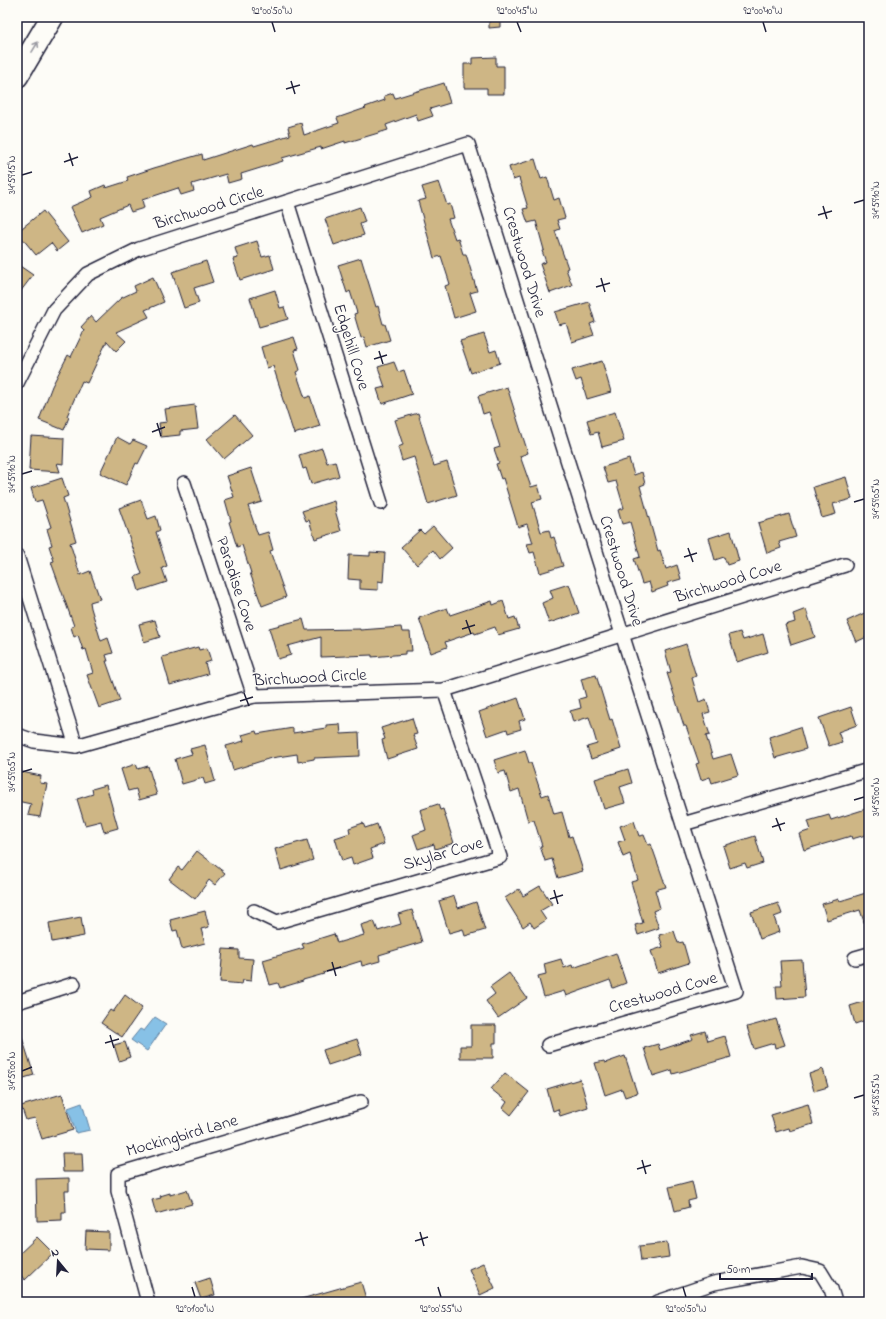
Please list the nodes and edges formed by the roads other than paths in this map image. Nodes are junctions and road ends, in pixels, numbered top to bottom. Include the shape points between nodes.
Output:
1 (52, 17) edge
2 (17, 76) edge
3 (468, 144) joint
4 (287, 202) junction
5 (17, 383) edge
6 (184, 483) dead end
7 (381, 503) dead end
8 (17, 556) edge
9 (845, 565) dead end
10 (622, 634) junction
11 (444, 690) junction
12 (254, 696) junction
13 (17, 736) edge
14 (76, 746) junction
15 (869, 770) edge
16 (683, 824) junction
17 (254, 910) dead end
18 (869, 954) edge
19 (855, 958) dead end
20 (74, 984) dead end
21 (17, 1002) edge
22 (548, 1045) dead end
23 (361, 1102) dead end
24 (148, 1302) edge
25 (658, 1302) edge
26 (835, 1302) edge

2 -> 1 highway
3 - 4 street, Birchwood Circle
3 - 10 street, Crestwood Drive
4 - 5 street, Birchwood Circle via 139,249 88,274 54,310
4 - 7 street, Edgehill Cove
6 - 12 street, Paradise Cove
8 - 14 street
9 - 10 street, Birchwood Cove
10 - 11 street, Birchwood Circle
10 - 16 street, Crestwood Drive
11 - 12 street, Birchwood Circle
11 - 17 street, Skylar Cove via 500,857 277,922
12 - 14 street, Birchwood Circle
13 - 14 street via 34,741
15 - 16 street
16 - 22 street, Crestwood Cove via 736,991
18 - 19 street
20 - 21 street
23 - 24 street, Mockingbird Lane via 118,1174 118,1191
25 - 26 street via 714,1283 802,1267 820,1271 831,1288

